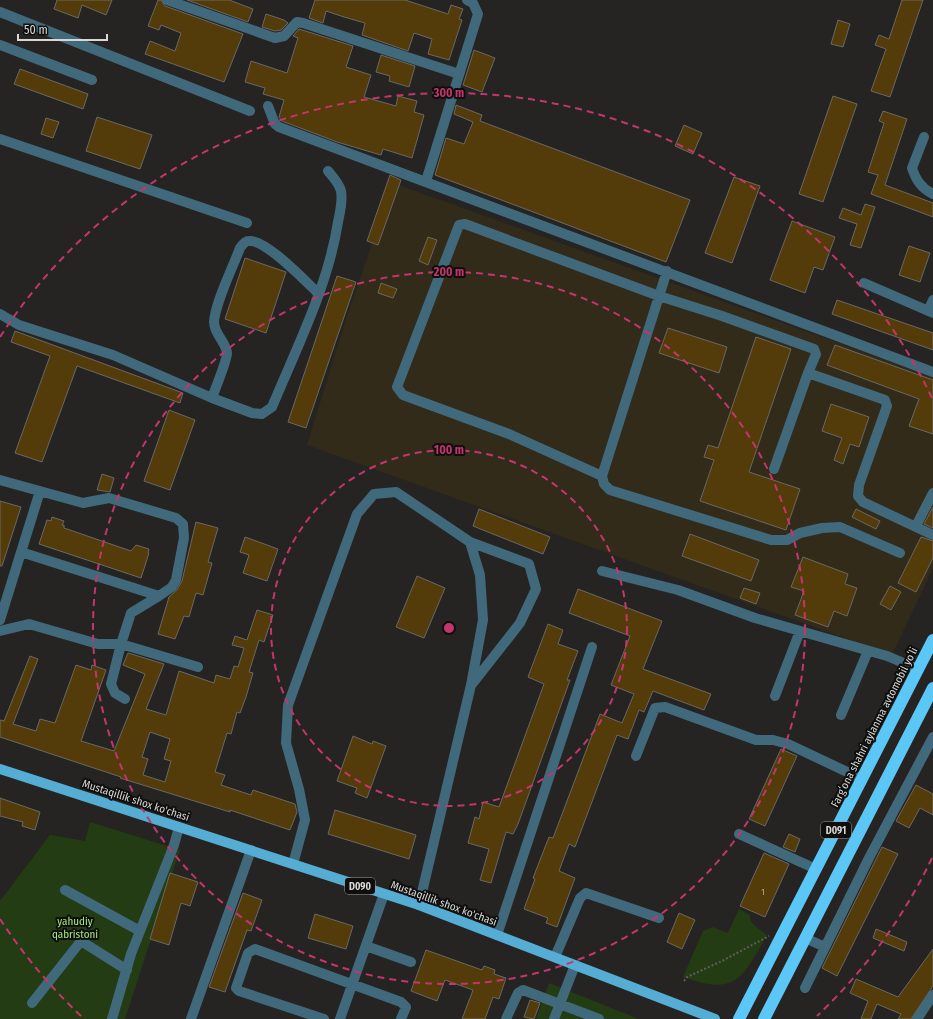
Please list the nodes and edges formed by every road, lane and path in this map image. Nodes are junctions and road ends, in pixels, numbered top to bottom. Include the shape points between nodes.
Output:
1 (167, 0) edge
2 (467, 0) edge
3 (0, 12) edge
4 (0, 45) edge
5 (459, 74) junction
6 (92, 80) dead end
7 (268, 106) dead end
8 (250, 111) dead end
9 (924, 137) dead end
10 (0, 139) edge
11 (328, 171) dead end
12 (426, 181) junction
13 (933, 194) edge
14 (247, 223) dead end
15 (667, 271) junction
16 (864, 283) dead end
17 (318, 294) junction
18 (659, 296) junction
19 (933, 300) edge
20 (931, 312) edge
21 (0, 314) edge
22 (933, 372) edge
23 (808, 374) junction
24 (212, 398) junction
25 (774, 468) dead end
26 (602, 476) junction
27 (0, 480) edge
28 (40, 491) junction
29 (933, 493) edge
30 (916, 526) junction
31 (933, 535) edge
32 (470, 542) junction
33 (21, 552) junction
34 (900, 553) dead end
35 (602, 571) dead end
36 (159, 596) junction
37 (0, 620) edge
38 (0, 631) edge
39 (800, 631) junction
40 (933, 640) edge
41 (121, 644) junction
42 (592, 647) dead end
43 (868, 651) junction
44 (198, 667) dead end
45 (918, 669) junction
46 (472, 685) junction
47 (933, 690) edge
48 (775, 696) dead end
49 (125, 699) dead end
50 (841, 715) dead end
51 (933, 738) edge
52 (636, 756) dead end
53 (0, 769) edge
54 (862, 779) junction
55 (179, 827) junction
56 (739, 834) dead end
57 (251, 850) junction
58 (293, 864) junction
59 (816, 869) junction
60 (65, 890) dead end
61 (384, 894) junction
62 (419, 905) junction
63 (660, 918) dead end
64 (140, 931) junction
65 (773, 933) dead end
66 (497, 935) junction
67 (805, 938) junction
68 (366, 946) junction
69 (825, 947) junction
70 (555, 958) junction
71 (411, 962) dead end
72 (575, 965) junction
73 (126, 970) junction
74 (684, 981) dead end
75 (352, 985) junction
76 (805, 988) dead end
77 (933, 995) edge
78 (32, 1003) dead end
79 (560, 1003) junction
80 (593, 1018) edge
81 (112, 1019) edge
82 (191, 1019) edge
83 (324, 1019) edge
84 (340, 1019) edge
85 (401, 1019) edge
86 (506, 1019) edge
87 (554, 1019) edge
88 (715, 1019) edge
89 (739, 1019) edge
90 (764, 1019) edge
91 (917, 1019) edge

1 - 5 lane via 275,38 284,36 297,22 303,23
2 - 5 lane via 472,3 478,14
3 - 8 lane
4 - 6 lane
5 - 12 lane
7 - 12 lane via 275,124 279,127
9 - 13 lane via 912,168 917,181
10 - 14 lane
11 - 17 lane via 341,192 340,210 334,246
12 - 15 lane via 435,187
15 - 18 lane
15 - 22 lane
16 - 20 lane
17 - 24 lane via 272,407 262,414 252,413
17 - 24 lane via 274,252 250,240 245,242 240,248 214,321 227,354
18 - 23 lane via 814,349 816,354
18 - 26 lane
18 - 26 lane via 466,224 459,224 397,387 403,395 508,434
19 - 20 lane
21 - 24 lane via 20,325 113,356
23 - 25 lane
23 - 30 lane via 885,400 887,406 858,485 858,496 863,502
26 - 34 lane via 604,484 610,490 771,540 787,540 822,528 840,527
27 - 28 lane
28 - 33 lane
28 - 36 lane via 83,503 109,498 181,521 184,538 180,568 172,586
29 - 30 lane
30 - 31 lane
32 - 46 lane via 480,575 483,620
32 - 46 lane via 529,564 536,589 520,623
32 - 58 lane via 396,492 374,494 357,514 288,705 286,742 306,820
33 - 36 lane
33 - 37 lane
35 - 39 lane via 678,590
36 - 41 lane via 132,613
38 - 41 lane via 30,624 98,644
39 - 43 lane
39 - 48 lane
40 - 45 highway, Fargʻona shahri aylanma avtomobil yoʻli / D091
41 - 44 lane
41 - 49 lane via 111,684 114,693
42 - 66 lane
43 - 45 lane
43 - 50 lane
45 - 54 highway, Fargʻona shahri aylanma avtomobil yoʻli / D091
46 - 62 lane
47 - 67 highway, D091
51 - 69 lane
52 - 54 lane via 655,708 665,707 756,740 773,740 788,744
53 - 55 main road, Mustaqillik shox ko'chasi / D090
54 - 59 highway, Fargʻona shahri aylanma avtomobil yoʻli / D091
55 - 57 main road, Mustaqillik shox ko'chasi / D090
55 - 64 lane
56 - 59 lane
57 - 58 main road, Mustaqillik shox ko'chasi / D090
57 - 82 lane
58 - 61 main road, Mustaqillik shox ko'chasi / D090
59 - 89 highway, Fargʻona shahri aylanma avtomobil yoʻli / D091
60 - 64 lane
61 - 62 main road, Mustaqillik shox ko'chasi / D090
61 - 68 lane
62 - 66 main road, Mustaqillik shox ko'chasi / D090
63 - 70 lane via 586,893 580,898
64 - 73 lane
65 - 74 path via 687,977
66 - 70 main road, Mustaqillik shox ko'chasi / D090
67 - 69 lane
67 - 90 highway, D091
68 - 71 lane
68 - 75 lane
69 - 76 lane
70 - 72 main road, Mustaqillik shox ko'chasi / D090
72 - 79 lane
72 - 88 main road, Mustaqillik shox ko'chasi / D090
73 - 78 lane via 80,942
73 - 81 lane
75 - 83 lane via 255,949 248,953 236,988 239,991
75 - 84 lane
75 - 85 lane via 401,1002 406,1007
77 - 91 lane
79 - 80 lane
79 - 86 lane via 523,990 518,993
79 - 87 lane

